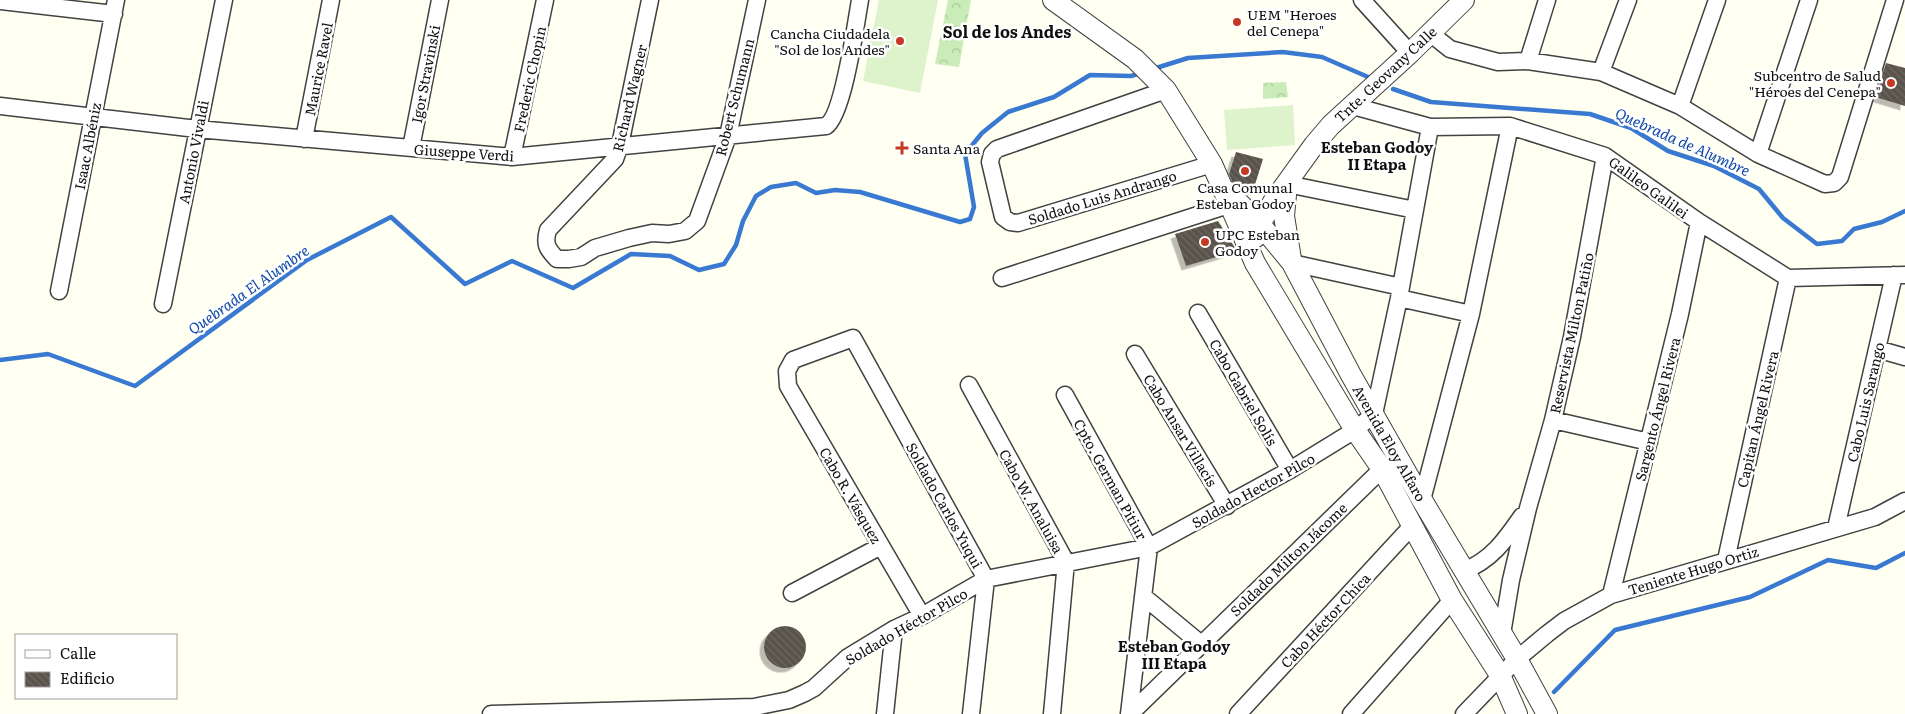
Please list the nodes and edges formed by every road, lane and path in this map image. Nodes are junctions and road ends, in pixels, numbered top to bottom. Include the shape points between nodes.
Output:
1 (224, 0) edge
2 (331, 0) edge
3 (440, 0) edge
4 (546, 0) edge
5 (650, 0) edge
6 (757, 0) edge
7 (860, 0) edge
8 (1053, 0) edge
9 (1362, 0) edge
10 (1464, 0) edge
11 (1547, 0) edge
12 (1628, 0) edge
13 (1717, 0) edge
14 (1809, 0) edge
15 (1895, 0) edge
16 (0, 1) edge
17 (115, 7) edge
18 (1430, 33) junction
19 (1410, 53) junction
20 (1528, 61) junction
21 (1601, 72) junction
22 (1162, 85) junction
23 (0, 106) edge
24 (1353, 106) junction
25 (1680, 106) junction
26 (92, 117) junction
27 (1510, 126) junction
28 (1430, 127) junction
29 (197, 129) junction
30 (728, 136) junction
31 (304, 139) junction
32 (620, 145) junction
33 (411, 148) junction
34 (1758, 154) junction
35 (1605, 156) junction
36 (512, 157) junction
37 (1212, 164) junction
38 (1287, 184) junction
39 (1233, 204) junction
40 (1415, 210) junction
41 (1699, 222) junction
42 (1260, 224) junction
43 (548, 230) joint
44 (1255, 263) junction
45 (1292, 263) junction
46 (1900, 275) edge
47 (1002, 278) dead end
48 (1788, 278) junction
49 (59, 291) dead end
50 (1400, 293) junction
51 (163, 304) dead end
52 (1198, 314) dead end
53 (1471, 314) junction
54 (1877, 349) junction
55 (1135, 354) dead end
56 (1905, 357) edge
57 (787, 371) joint
58 (969, 385) dead end
59 (1064, 396) dead end
60 (1374, 414) junction
61 (1553, 420) junction
62 (1355, 430) junction
63 (1649, 442) junction
64 (1382, 469) junction
65 (1290, 470) junction
66 (1422, 500) junction
67 (1905, 501) edge
68 (1227, 506) junction
69 (1528, 508) junction
70 (1412, 526) junction
71 (1836, 528) junction
72 (881, 546) junction
73 (1149, 547) junction
74 (1726, 560) junction
75 (1066, 562) junction
76 (1463, 571) junction
77 (986, 579) junction
78 (792, 593) dead end
79 (1611, 595) junction
80 (1143, 596) junction
81 (1452, 600) junction
82 (922, 616) junction
83 (894, 630) junction
84 (1502, 634) junction
85 (1201, 644) junction
86 (1516, 659) junction
87 (1500, 675) junction
88 (492, 714) edge
89 (885, 714) edge
90 (971, 714) edge
91 (1052, 714) edge
92 (1130, 714) edge
93 (1238, 714) edge
94 (1351, 714) edge
95 (1464, 714) edge
96 (1516, 714) edge
97 (1547, 714) edge

1 - 29 street, Antonio Vivaldi
2 - 31 street, Maurice Ravel
3 - 33 street, Igor Stravinski
4 - 36 street, Frederic Chopin
5 - 32 street, Richard Wagner
6 - 30 street, Robert Schumann
7 - 30 street, Giuseppe Verdi via 840,102 829,124
8 - 22 street, Avenida Eloy Alfaro via 1135,59
9 - 19 street
10 - 18 street, Tnte. Geovany Calle
11 - 20 street
12 - 21 street
13 - 25 street
14 - 34 street
15 - 34 street via 1840,177 1825,184
16 - 17 street
17 - 26 street, Isaac Albéniz
18 - 19 street, Tnte. Geovany Calle
18 - 20 street via 1450,49 1498,62
19 - 24 street, Tnte. Geovany Calle
20 - 21 street
21 - 25 street
22 - 37 street, Avenida Eloy Alfaro
22 - 37 street, Soldado Luis Andrango via 997,149 990,162 1004,217 1018,223
23 - 26 street, Giuseppe Verdi
24 - 28 street, Galileo Galilei
24 - 38 street, Tnte. Geovany Calle via 1314,145
25 - 34 street
26 - 29 street, Giuseppe Verdi
26 - 49 street, Isaac Albéniz
27 - 28 street, Galileo Galilei
27 - 35 street, Galileo Galilei
27 - 53 street
28 - 40 street
29 - 31 street, Giuseppe Verdi
29 - 51 street, Antonio Vivaldi
30 - 32 street, Giuseppe Verdi
30 - 43 street, Robert Schumann via 697,221 685,231 629,238 595,248 581,257 557,259 547,249 545,239
31 - 33 street, Giuseppe Verdi
32 - 36 street, Giuseppe Verdi
32 - 43 street, Richard Wagner via 615,159
33 - 36 street, Giuseppe Verdi
35 - 41 street, Galileo Galilei
35 - 61 street, Reservista Milton Patiño via 1572,337
37 - 39 street, Avenida Eloy Alfaro via 1219,183
38 - 40 street
38 - 42 street
38 - 45 street, Tnte. Geovany Calle via 1284,216
39 - 42 street, Avenida Eloy Alfaro
39 - 44 street, Avenida Eloy Alfaro
39 - 47 street
40 - 50 street
41 - 48 street, Galileo Galilei
41 - 63 street, Sargento Ángel Rivera
42 - 44 street
42 - 45 street, Avenida Eloy Alfaro
44 - 62 street, Avenida Eloy Alfaro
45 - 50 street
45 - 60 street, Avenida Eloy Alfaro
46 - 48 street
46 - 54 street, Cabo Luis Sarango
48 - 74 street, Capitan Ángel Rivera
50 - 53 street
50 - 60 street
52 - 65 street, Cabo Gabriel Solís
53 - 66 street
54 - 56 street
54 - 71 street, Cabo Luis Sarango
55 - 68 street, Cabo Ansar Villacís
57 - 72 street, Cabo R. Vásquez via 788,386
57 - 77 street, Soldado Carlos Yuqui via 793,360 853,338
58 - 75 street, Cabo W. Analuisa
59 - 73 street, Cpto. German Pitiur
60 - 62 street, Soldado Hector Pilco
60 - 66 street, Avenida Eloy Alfaro
61 - 63 street
61 - 69 street, Reservista Milton Patiño
62 - 64 street, Avenida Eloy Alfaro
62 - 65 street, Soldado Hector Pilco
63 - 79 street, Sargento Ángel Rivera
64 - 70 street, Avenida Eloy Alfaro
64 - 85 street, Soldado Milton Jácome
65 - 68 street, Soldado Hector Pilco
66 - 76 street, Avenida Eloy Alfaro
67 - 71 street, Teniente Hugo Ortiz via 1875,517
68 - 73 street, Soldado Hector Pilco
69 - 76 street, Reservista Milton Patiño via 1493,554 1477,566
69 - 84 street, Reservista Milton Patiño
70 - 81 street, Avenida Eloy Alfaro
70 - 93 street, Cabo Héctor Chica
71 - 74 street, Teniente Hugo Ortiz
72 - 78 street
72 - 82 street, Cabo R. Vásquez
73 - 75 street, Soldado Héctor Pilco
73 - 80 street, Cpto. German Pitiur
74 - 79 street, Teniente Hugo Ortiz
75 - 77 street, Soldado Héctor Pilco
75 - 91 street, Cabo W. Analuisa
76 - 84 street, Avenida Eloy Alfaro
77 - 82 street, Soldado Héctor Pilco
77 - 90 street, Soldado Carlos Yuqui
79 - 86 street, Teniente Hugo Ortiz via 1564,621
80 - 85 street
80 - 92 street, Cpto. German Pitiur
81 - 87 street, Avenida Eloy Alfaro
81 - 94 street
82 - 83 street, Soldado Héctor Pilco
83 - 88 street, Soldado Héctor Pilco via 848,657 814,688 774,704
83 - 89 street
84 - 86 street, Avenida Eloy Alfaro
85 - 92 street, Soldado Milton Jácome
86 - 87 street, Teniente Hugo Ortiz
86 - 97 street, Avenida Eloy Alfaro
87 - 95 street, Teniente Hugo Ortiz
87 - 96 street, Avenida Eloy Alfaro

